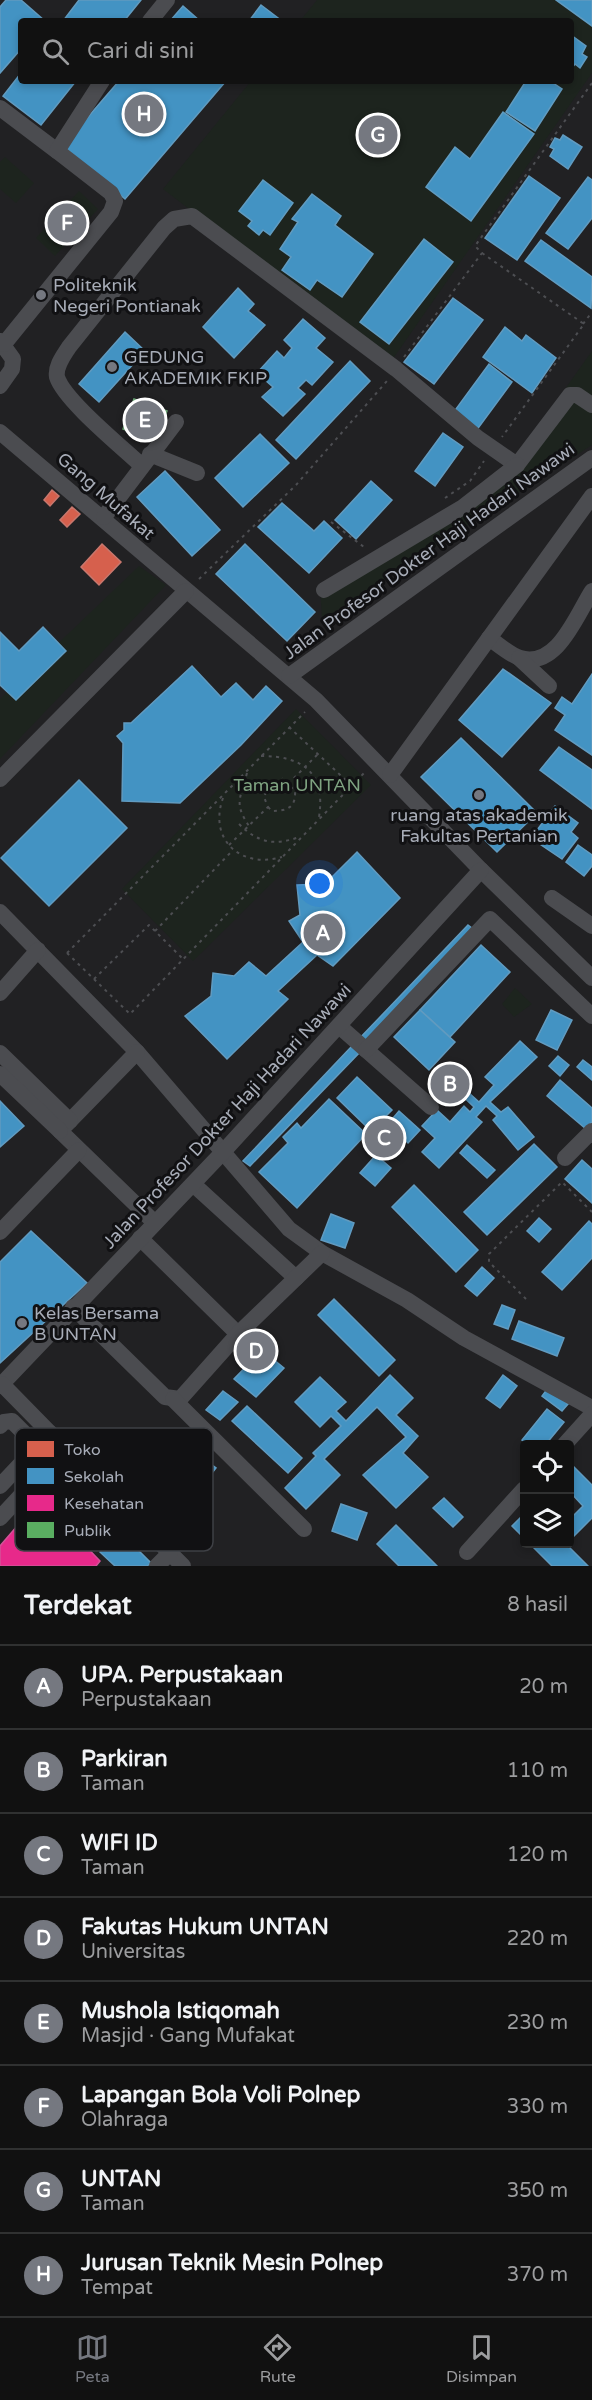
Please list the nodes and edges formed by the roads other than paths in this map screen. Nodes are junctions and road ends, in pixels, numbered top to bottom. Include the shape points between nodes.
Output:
1 (166, 0) edge
2 (152, 18) edge
3 (100, 84) edge
4 (0, 108) edge
5 (57, 151) junction
6 (2, 342) edge
7 (0, 386) edge
8 (592, 405) edge
9 (176, 422) dead end
10 (0, 432) edge
11 (592, 458) edge
12 (146, 460) junction
13 (517, 465) junction
14 (197, 473) dead end
15 (592, 497) edge
16 (104, 517) junction
17 (324, 590) dead end
18 (186, 591) junction
19 (592, 591) edge
20 (489, 638) junction
21 (519, 658) junction
22 (289, 675) junction
23 (549, 686) dead end
24 (390, 775) junction
25 (0, 779) edge
26 (481, 870) junction
27 (552, 898) dead end
28 (0, 912) edge
29 (592, 926) edge
30 (38, 950) junction
31 (592, 978) edge
32 (0, 993) edge
33 (592, 1016) edge
34 (339, 1026) junction
35 (366, 1050) junction
36 (137, 1052) junction
37 (0, 1053) edge
38 (0, 1074) edge
39 (431, 1107) dead end
40 (65, 1126) junction
41 (592, 1131) edge
42 (79, 1150) junction
43 (223, 1152) junction
44 (565, 1158) dead end
45 (193, 1184) junction
46 (155, 1223) junction
47 (0, 1232) edge
48 (140, 1238) junction
49 (322, 1253) junction
50 (296, 1278) junction
51 (73, 1307) junction
52 (238, 1334) junction
53 (1, 1385) edge
54 (173, 1399) junction
55 (592, 1408) edge
56 (592, 1414) edge
57 (0, 1426) edge
58 (19, 1428) edge
59 (45, 1428) edge
60 (202, 1428) edge
61 (213, 1439) edge
62 (569, 1440) edge
63 (520, 1494) edge
64 (15, 1502) edge
65 (0, 1518) edge
66 (304, 1529) dead end
67 (170, 1552) joint
68 (467, 1552) dead end
69 (157, 1566) edge
70 (183, 1566) edge

1 - 2 street
3 - 5 street
4 - 5 street
5 - 6 street via 111,193 115,201 111,212
6 - 7 street via 13,359 12,369
8 - 13 street via 570,395
9 - 12 street
10 - 16 street, Gang Mufakat
11 - 22 street, Jalan Profesor Dokter Haji Hadari Nawawi
12 - 13 street via 67,394 57,376 58,365 164,228 183,216 192,216
12 - 14 street
12 - 16 street
13 - 17 street via 463,507
15 - 20 street
16 - 18 street, Gang Mufakat
18 - 22 street, Gang Mufakat
18 - 25 street
19 - 21 street via 555,650 534,660
20 - 21 street
20 - 24 street
21 - 23 street
22 - 24 street, Gang Mufakat
24 - 26 street, Gang Mufakat
26 - 31 street, Gang Mufakat
26 - 34 street, Jalan Profesor Dokter Haji Hadari Nawawi
27 - 29 street
28 - 30 street
30 - 32 street
30 - 36 street
33 - 35 street via 490,919
34 - 35 street
34 - 43 street, Jalan Profesor Dokter Haji Hadari Nawawi
35 - 39 street
36 - 40 street
36 - 43 street
37 - 40 street
38 - 40 street
40 - 42 street
41 - 44 street
42 - 46 street
42 - 47 street
43 - 45 street, Jalan Profesor Dokter Haji Hadari Nawawi
43 - 49 street via 289,1229
45 - 46 street, Jalan Profesor Dokter Haji Hadari Nawawi
45 - 50 street
46 - 48 street, Jalan Profesor Dokter Haji Hadari Nawawi
48 - 51 street, Jalan Profesor Dokter Haji Hadari Nawawi
48 - 52 street
49 - 50 street
49 - 55 street via 407,1300 464,1338
50 - 52 street
51 - 53 street, Jalan Profesor Dokter Haji Hadari Nawawi
51 - 54 street via 165,1397
52 - 54 street via 180,1399
53 - 59 street
54 - 60 street
56 - 62 street
57 - 58 street via 12,1421
61 - 66 street
63 - 68 street
64 - 65 street
67 - 69 street
67 - 70 street

